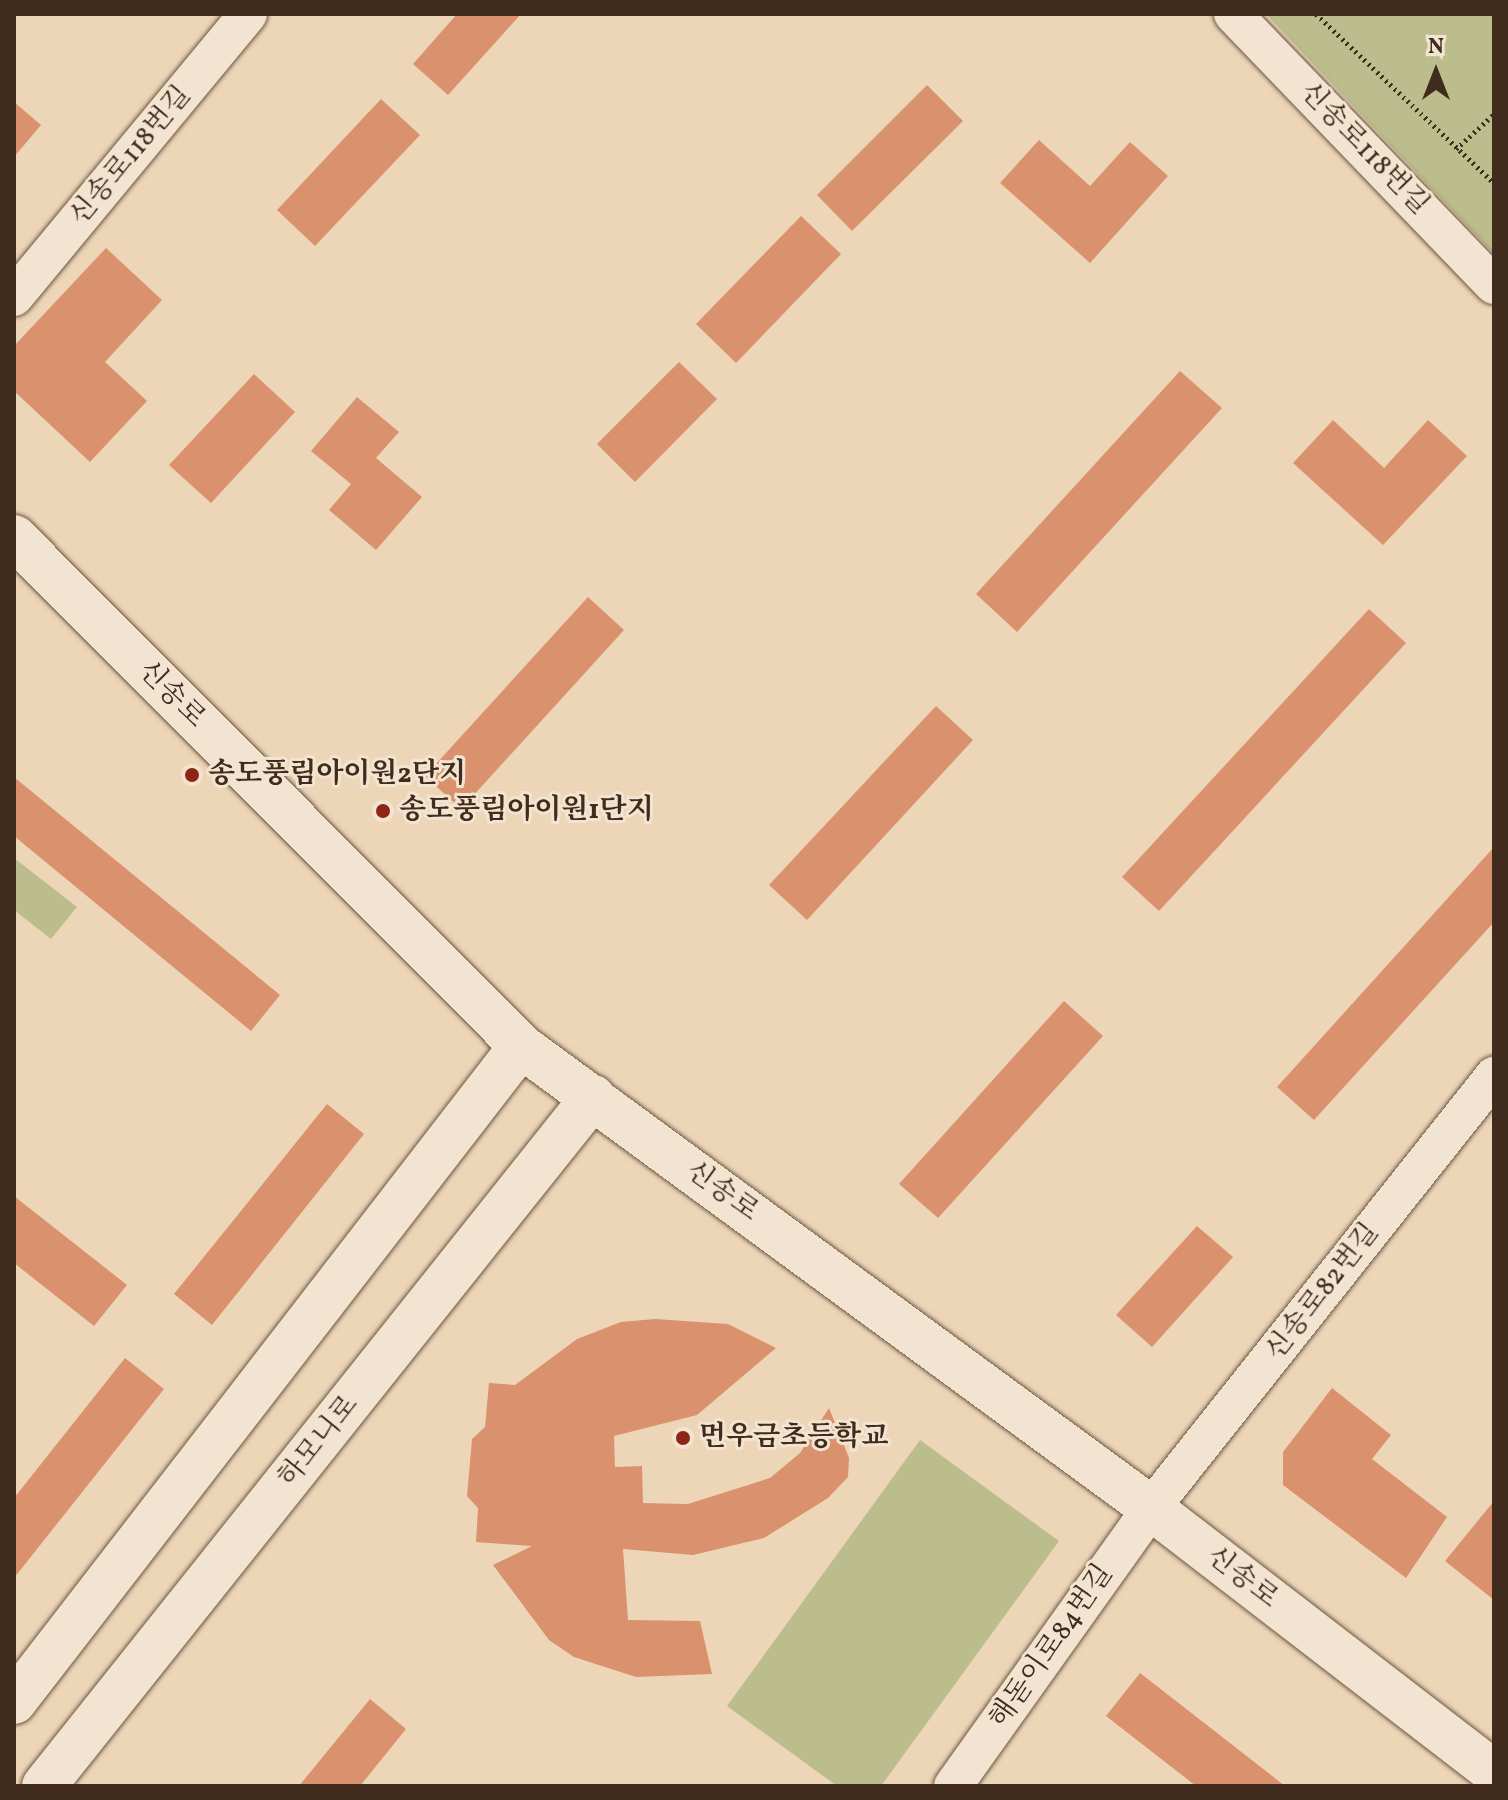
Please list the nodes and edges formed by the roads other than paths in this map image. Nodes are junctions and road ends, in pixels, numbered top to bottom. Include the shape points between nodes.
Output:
1 (248, 14) edge
2 (1233, 14) edge
3 (1494, 285) edge
4 (14, 297) edge
5 (14, 537) edge
6 (521, 1046) junction
7 (1494, 1076) edge
8 (593, 1097) junction
9 (1151, 1508) junction
10 (14, 1702) edge
11 (1494, 1772) edge
12 (44, 1786) edge
13 (953, 1786) edge

1 - 4 street, 신송로118번길
2 - 3 street, 신송로118번길
5 - 6 street, 신송로
6 - 8 street, 신송로
6 - 10 street
7 - 9 street, 신송로82번길
8 - 9 street, 신송로
8 - 12 street, 하모니로
9 - 11 street, 신송로
9 - 13 street, 해돋이로84번길

